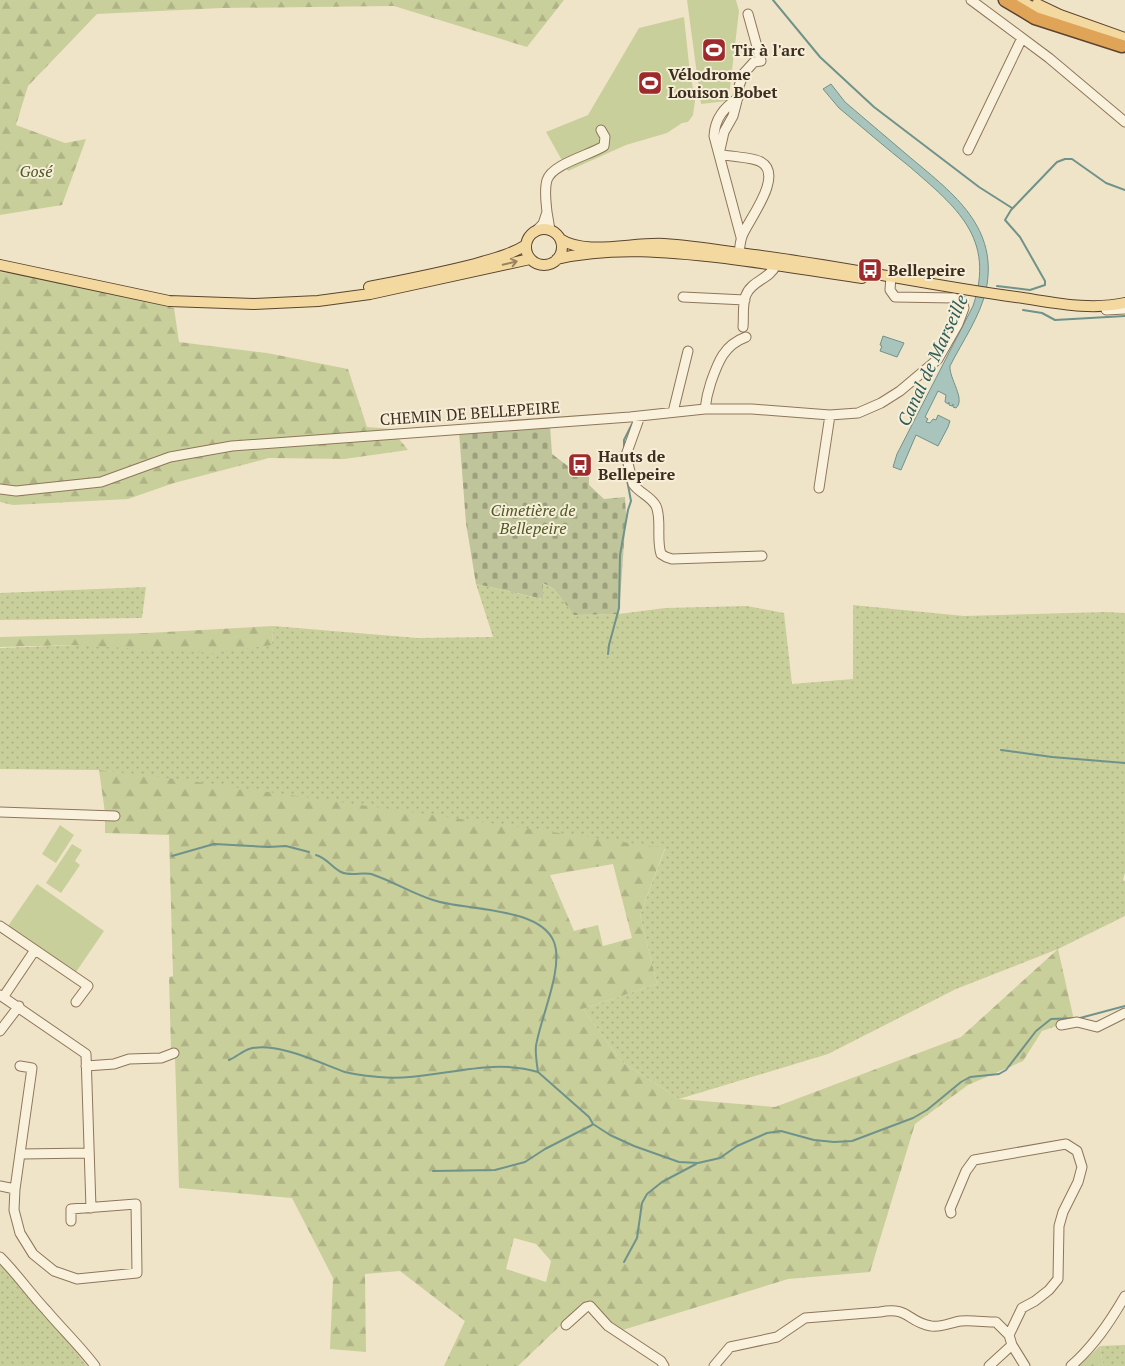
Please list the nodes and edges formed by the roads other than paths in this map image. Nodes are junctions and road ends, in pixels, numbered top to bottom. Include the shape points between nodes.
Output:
1 (971, 0) edge
2 (1005, 0) edge
3 (1020, 0) edge
4 (1031, 0) edge
5 (748, 14) dead end
6 (1022, 38) junction
7 (1124, 44) edge
8 (1125, 122) edge
9 (601, 130) dead end
10 (968, 150) dead end
11 (720, 154) junction
12 (547, 212) junction
13 (550, 230) junction
14 (535, 232) junction
15 (741, 237) junction
16 (560, 239) junction
17 (526, 245) junction
18 (740, 253) junction
19 (0, 258) edge
20 (530, 259) junction
21 (557, 259) junction
22 (0, 265) edge
23 (776, 265) junction
24 (891, 279) junction
25 (683, 297) dead end
26 (745, 300) junction
27 (1125, 303) edge
28 (1086, 306) junction
29 (1125, 309) edge
30 (743, 327) dead end
31 (746, 337) dead end
32 (688, 350) dead end
33 (705, 409) junction
34 (673, 412) junction
35 (830, 414) junction
36 (640, 416) junction
37 (0, 488) edge
38 (819, 488) dead end
39 (762, 556) dead end
40 (0, 812) edge
41 (115, 816) dead end
42 (0, 926) edge
43 (35, 950) junction
44 (2, 996) edge
45 (76, 1002) dead end
46 (19, 1006) junction
47 (1125, 1013) edge
48 (1061, 1025) dead end
49 (0, 1031) edge
50 (174, 1053) dead end
51 (20, 1066) dead end
52 (86, 1066) junction
53 (89, 1153) junction
54 (20, 1154) junction
55 (0, 1186) edge
56 (15, 1189) junction
57 (90, 1208) junction
58 (951, 1213) dead end
59 (71, 1221) dead end
60 (0, 1257) edge
61 (1125, 1296) edge
62 (566, 1325) dead end
63 (1009, 1335) junction
64 (1012, 1345) junction
65 (95, 1366) edge
66 (664, 1366) edge
67 (714, 1366) edge
68 (989, 1366) edge
69 (1025, 1366) edge
70 (1071, 1366) edge

1 - 6 street
2 - 7 highway via 1035,18
3 - 7 main road via 1050,18
4 - 7 main road
5 - 11 street via 761,61 754,62 744,73
6 - 8 street
6 - 10 street
9 - 12 street via 605,137 604,146 562,166 549,176
11 - 15 street
11 - 15 street via 761,162 770,177
12 - 13 street
12 - 14 street via 543,224
13 - 14 main road
13 - 16 main road
14 - 17 main road
15 - 18 street
16 - 18 main road via 578,247 646,243
16 - 21 main road via 562,249
17 - 19 main road via 464,267 362,289 257,297 174,295
17 - 20 main road
18 - 24 main road
20 - 21 main road via 547,265
22 -> 20 main road via 170,301 254,304 318,301 370,294
21 - 23 main road via 644,251
23 - 24 main road
23 - 26 street via 749,289
24 - 28 main road
24 - 35 street, CHEMIN DE BELLEPEIRE via 891,293 899,298 961,300 964,308 958,324 941,356 915,380 881,403 858,413
25 - 26 street
26 - 30 street
27 - 28 main road
28 - 29 street
31 - 33 street via 726,350 718,361
32 - 34 street
33 - 34 street, CHEMIN DE BELLEPEIRE
33 - 35 street, CHEMIN DE BELLEPEIRE
34 - 36 street, CHEMIN DE BELLEPEIRE
35 - 38 street
36 - 37 street, CHEMIN DE BELLEPEIRE via 232,446 170,458 101,482 16,491
36 - 39 street via 626,455 633,484 658,509 661,554 672,559
40 - 41 street
42 - 43 street
43 - 44 street
43 - 45 street via 88,986
44 - 46 street
46 - 49 street
46 - 52 street via 86,1054
47 - 48 street via 1097,1027 1078,1022
50 - 52 street via 160,1058
51 - 54 street via 32,1068
52 - 53 street
53 - 54 street
53 - 57 street
54 - 56 street
55 - 56 street
56 - 57 street via 14,1210 20,1233 34,1254 54,1271 77,1279 137,1273 136,1204
57 - 59 street via 71,1209
58 - 63 street via 966,1171 974,1160 1066,1144 1078,1151 1082,1167 1059,1226 1058,1279 1035,1302 1022,1308
60 - 65 street
61 - 70 street via 1108,1325
62 - 66 street via 590,1306 608,1326
63 - 64 street
63 - 67 street via 996,1322 962,1320 932,1327 892,1310 805,1318 777,1337 730,1347
64 - 68 street
64 - 69 street

